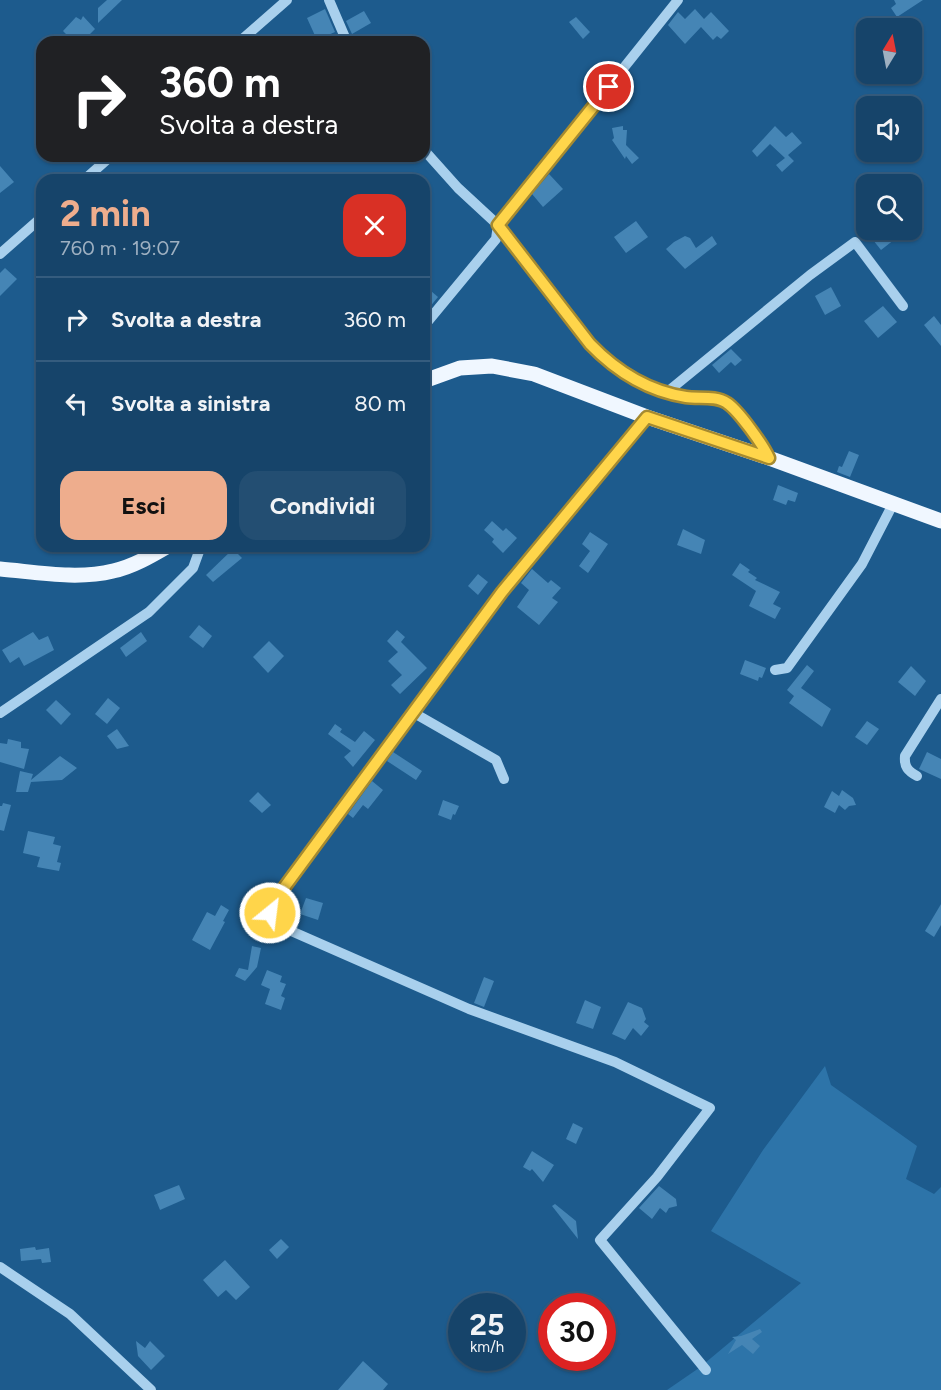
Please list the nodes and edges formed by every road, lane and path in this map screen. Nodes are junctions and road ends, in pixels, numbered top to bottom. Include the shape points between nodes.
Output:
1 (287, 0) edge
2 (329, 0) edge
3 (678, 0) edge
4 (246, 36) edge
5 (344, 36) edge
6 (430, 157) edge
7 (104, 162) edge
8 (91, 174) edge
9 (36, 222) edge
10 (498, 225) junction
11 (0, 254) edge
12 (903, 306) dead end
13 (430, 319) edge
14 (430, 379) edge
15 (666, 393) junction
16 (647, 417) junction
17 (769, 458) junction
18 (893, 504) junction
19 (941, 521) edge
20 (158, 552) edge
21 (199, 552) edge
22 (0, 569) edge
23 (775, 670) dead end
24 (941, 699) edge
25 (414, 712) junction
26 (0, 713) edge
27 (917, 776) dead end
28 (504, 779) dead end
29 (0, 1267) edge
30 (706, 1370) dead end
31 (151, 1390) edge

1 - 4 street
2 - 5 street
3 - 10 street
6 - 10 street
7 - 8 street
9 - 11 street
10 - 13 street via 496,239
10 - 15 street via 606,361 635,380
12 - 15 street via 855,242
14 - 16 main road via 460,368 492,366 534,374
15 - 17 street via 727,403
16 - 17 main road
16 - 25 street via 502,592
17 - 18 main road
18 - 19 main road
18 - 23 street via 862,564 787,668
20 - 22 main road via 112,571 87,574
21 - 26 street via 193,568 149,612
24 - 27 street via 905,756 906,768
25 - 28 street via 496,760
25 - 30 street via 272,904 273,921 469,1009 615,1062 710,1108 657,1177 600,1240
29 - 31 street via 70,1314

